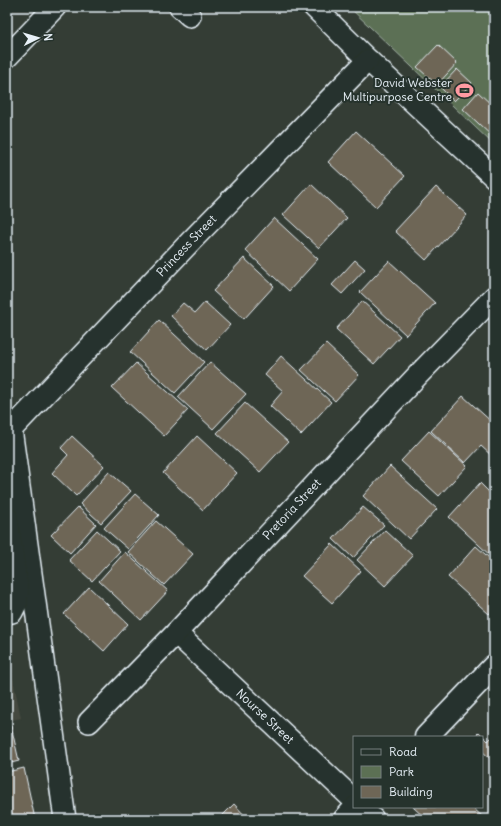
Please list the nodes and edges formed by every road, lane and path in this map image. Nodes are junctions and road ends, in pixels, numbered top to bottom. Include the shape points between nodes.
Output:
1 (55, 7) edge
2 (314, 7) edge
3 (7, 57) edge
4 (368, 60) junction
5 (494, 177) edge
6 (494, 297) edge
7 (9, 431) edge
8 (7, 517) edge
9 (7, 613) edge
10 (176, 633) junction
11 (494, 666) edge
12 (89, 722) dead end
13 (427, 736) edge
14 (353, 799) edge
15 (355, 808) edge
16 (362, 808) edge
17 (65, 819) edge
18 (345, 819) edge
19 (373, 819) edge

1 - 3 street
2 - 4 street
4 - 5 street
4 - 7 street, Princess Street
6 - 10 street, Pretoria Street
7 - 17 street
8 - 9 street via 18,591 17,602 12,612
10 - 12 street, Pretoria Street
10 - 14 street, Nourse Street
11 - 13 main road
15 - 18 main road
16 - 19 street

